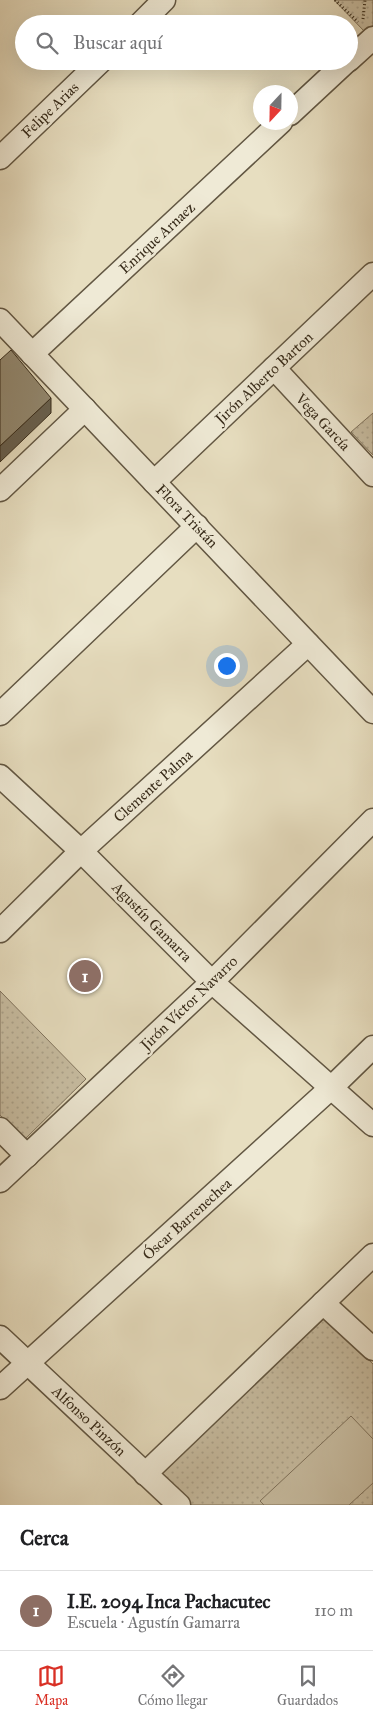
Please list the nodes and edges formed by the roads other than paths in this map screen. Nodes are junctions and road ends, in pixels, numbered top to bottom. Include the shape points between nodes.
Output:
1 (164, 0) edge
2 (149, 15) edge
3 (373, 38) edge
4 (358, 51) edge
5 (92, 70) edge
6 (337, 70) edge
7 (298, 107) edge
8 (273, 130) edge
9 (0, 158) edge
10 (373, 274) edge
11 (0, 320) edge
12 (32, 354) junction
13 (274, 368) junction
14 (84, 409) junction
15 (373, 476) edge
16 (154, 482) junction
17 (0, 490) edge
18 (197, 526) junction
19 (308, 644) junction
20 (373, 712) edge
21 (0, 714) edge
22 (0, 776) edge
23 (373, 820) edge
24 (81, 851) junction
25 (0, 931) edge
26 (212, 982) junction
27 (373, 1048) edge
28 (332, 1087) junction
29 (373, 1125) edge
30 (0, 1129) edge
31 (27, 1156) junction
32 (0, 1181) edge
33 (373, 1255) edge
34 (322, 1303) junction
35 (0, 1337) edge
36 (373, 1349) edge
37 (28, 1364) junction
38 (0, 1388) edge
39 (145, 1474) junction
40 (178, 1505) edge

1 - 2 street
3 - 4 street
5 - 9 street, Felipe Arias
6 - 7 street
8 - 12 street, Enrique Arnaez
10 - 13 street, Jirón Alberto Barton
11 - 12 street, Flora Tristán
12 - 14 street, Flora Tristán
13 - 15 street, Vega García
13 - 16 street, Jirón Alberto Barton
14 - 16 street, Flora Tristán
14 - 17 street
16 - 18 street, Flora Tristán
18 - 19 street, Flora Tristán
18 - 21 street
19 - 20 street, Flora Tristán
19 - 24 street, Clemente Palma
22 - 24 street, Agustín Gamarra
23 - 26 street, Jirón Víctor Navarro
24 - 25 street, Clemente Palma
24 - 26 street, Agustín Gamarra
26 - 28 street, Agustín Gamarra
26 - 31 street, Jirón Víctor Navarro
27 - 28 street, Óscar Barrenechea
28 - 29 street, Agustín Gamarra
28 - 37 street, Óscar Barrenechea
30 - 31 street
31 - 32 street, Jirón Víctor Navarro
33 - 34 street
34 - 36 street
34 - 39 street
35 - 37 street, Alfonso Pinzón
37 - 38 street, Óscar Barrenechea
37 - 39 street, Alfonso Pinzón
39 - 40 street, Alfonso Pinzón

